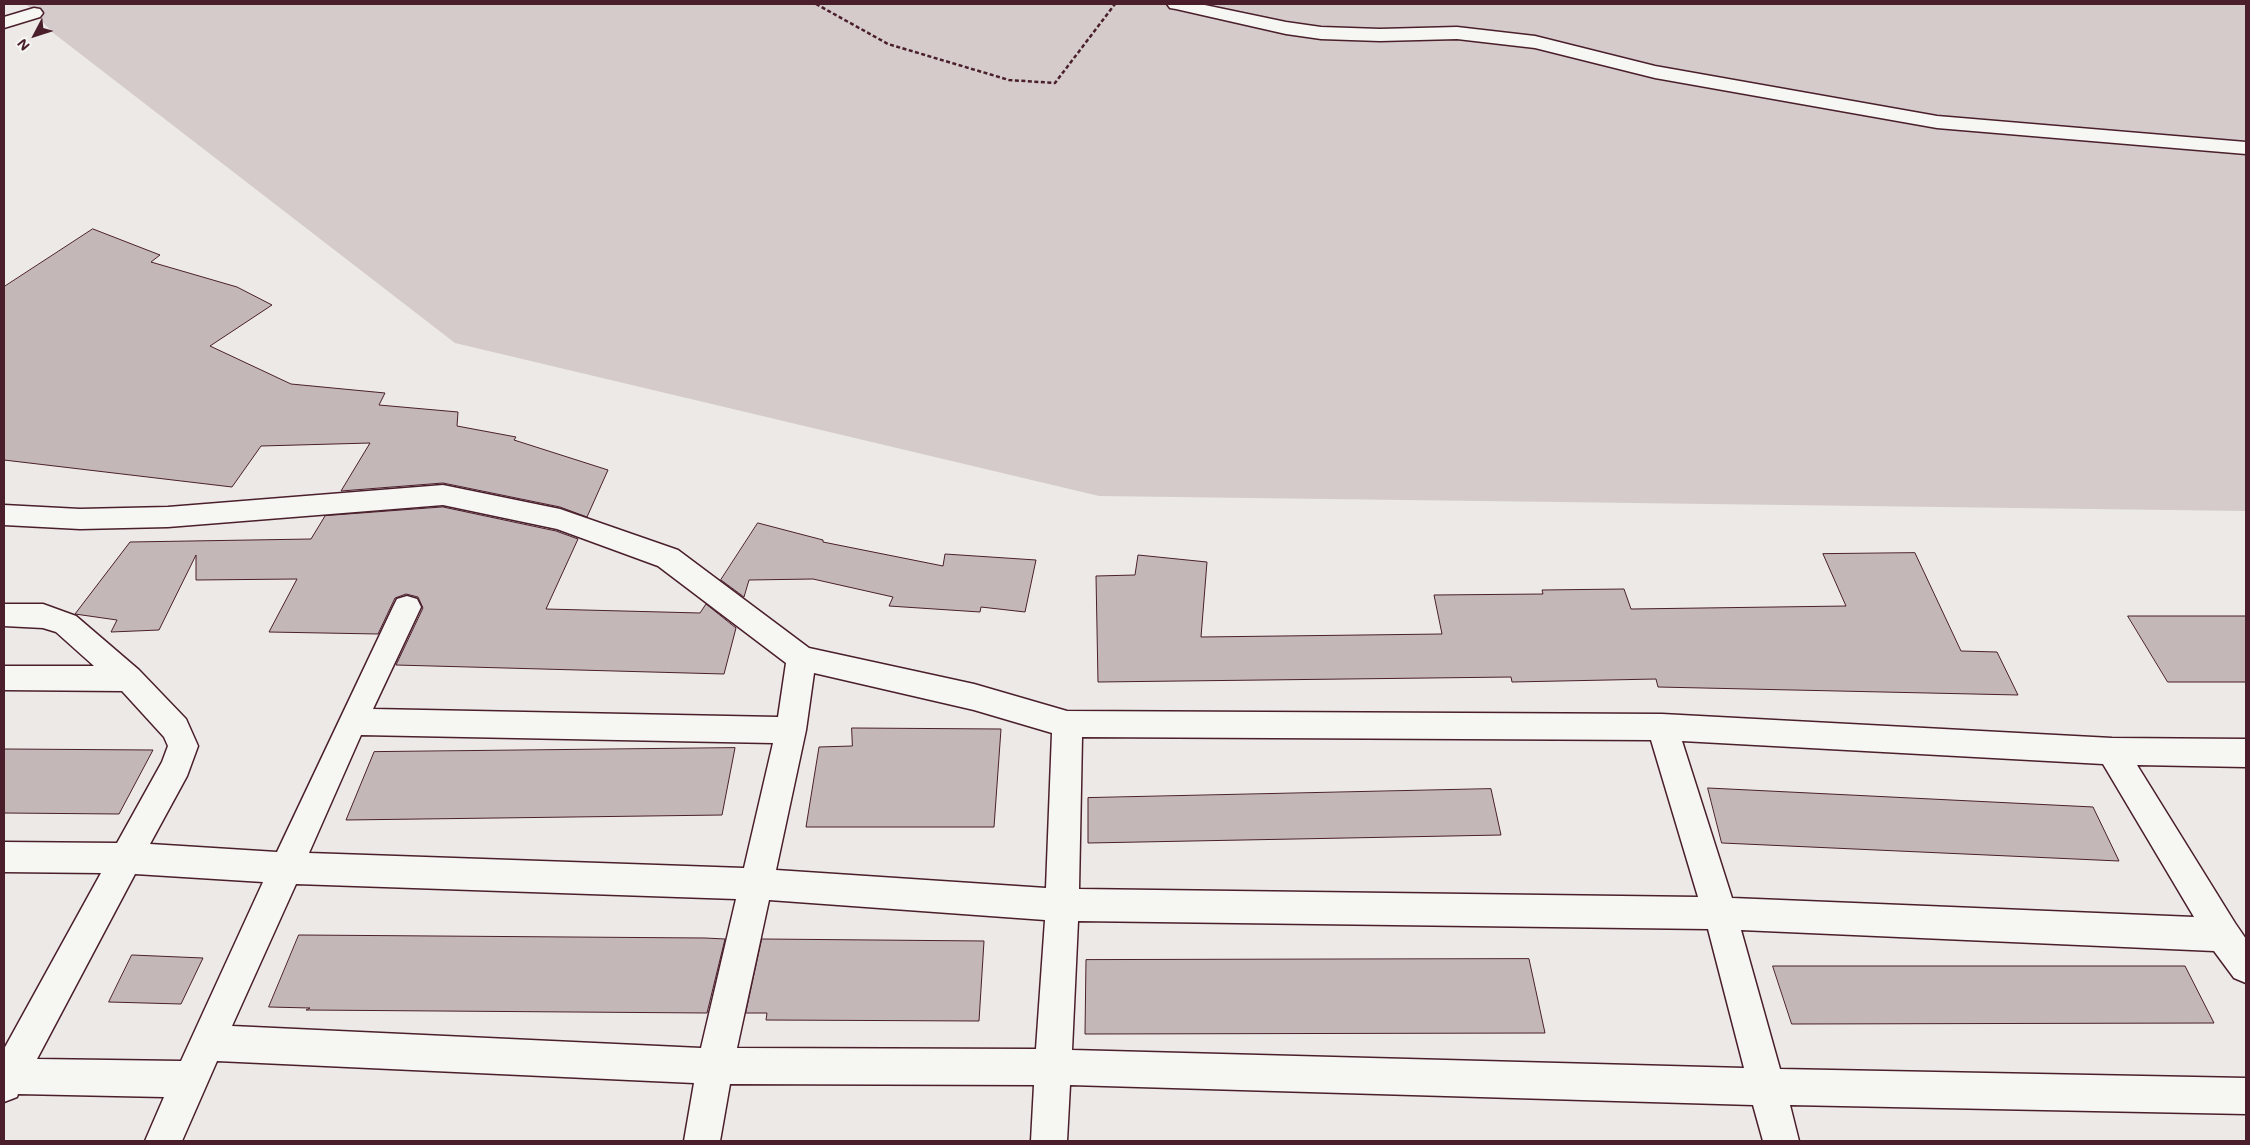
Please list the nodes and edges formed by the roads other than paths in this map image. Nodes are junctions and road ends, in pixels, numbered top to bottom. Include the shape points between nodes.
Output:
1 (1176, 4) edge
2 (34, 13) dead end
3 (4, 23) edge
4 (2246, 148) edge
5 (4, 515) edge
6 (407, 607) dead end
7 (4, 615) edge
8 (801, 658) junction
9 (4, 678) edge
10 (130, 679) junction
11 (352, 722) junction
12 (1066, 724) junction
13 (1662, 728) junction
14 (791, 730) junction
15 (2112, 751) junction
16 (2246, 753) edge
17 (4, 857) edge
18 (126, 858) junction
19 (287, 868) junction
20 (756, 884) junction
21 (1062, 905) junction
22 (1720, 914) junction
23 (2222, 935) junction
24 (2246, 966) edge
25 (207, 1043) junction
26 (715, 1066) junction
27 (1052, 1067) junction
28 (5, 1078) edge
29 (191, 1079) junction
30 (1766, 1088) junction
31 (2246, 1096) edge
32 (163, 1141) edge
33 (702, 1141) edge
34 (1049, 1141) edge
35 (1781, 1141) edge

1 - 4 lane via 1321,33 1457,33 1536,42 1655,72 1937,122
2 - 3 lane
5 - 8 lane via 80,519 168,517 443,495 560,519 668,558
6 - 11 lane
7 - 10 lane via 43,616 66,624
8 - 12 lane via 974,697
8 - 14 lane
9 - 10 lane
10 - 18 lane via 175,728 183,746 176,766
11 - 14 lane
11 - 19 lane
12 - 13 lane
12 - 21 lane
13 - 15 lane
13 - 22 lane
14 - 20 lane
15 - 16 lane
15 - 23 lane
17 - 18 lane
18 - 19 lane
18 - 28 lane
19 - 20 lane
19 - 25 lane
20 - 21 lane
20 - 26 lane
21 - 22 lane
21 - 27 lane
22 - 23 lane
22 - 30 lane
23 - 24 lane
25 - 26 lane
25 - 29 lane
26 - 27 lane
26 - 33 lane
27 - 30 lane
27 - 34 lane
28 - 29 lane
29 - 32 lane
30 - 31 lane
30 - 35 lane

